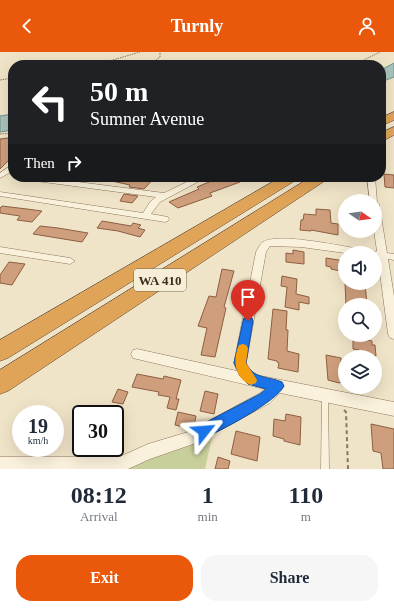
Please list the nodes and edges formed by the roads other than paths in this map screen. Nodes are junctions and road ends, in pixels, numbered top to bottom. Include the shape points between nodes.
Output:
1 (59, 182) edge
2 (193, 182) edge
3 (283, 182) edge
4 (313, 182) edge
5 (372, 182) edge
6 (0, 194) edge
7 (373, 194) edge
8 (166, 196) junction
9 (146, 216) junction
10 (165, 218) dead end
11 (338, 249) edge
12 (0, 250) edge
13 (382, 255) edge
14 (394, 257) edge
15 (70, 261) dead end
16 (382, 271) edge
17 (394, 334) edge
18 (0, 351) edge
19 (137, 354) dead end
20 (252, 380) junction
21 (0, 383) edge
22 (278, 386) junction
23 (325, 395) junction
24 (394, 409) edge
25 (0, 465) edge
26 (325, 469) edge

1 - 8 street
2 - 8 street
3 - 18 highway, WA 410
4 - 21 highway, WA 410
5 - 7 street
6 - 9 street
8 - 9 street via 153,204
9 - 10 street
11 - 20 street via 284,242 270,242 264,245 240,363
12 - 15 street
13 - 14 street
16 - 17 street
19 - 20 street
20 - 22 street
22 - 23 street
22 - 25 street via 265,398 191,438 119,465
23 - 24 street
23 - 26 lane

